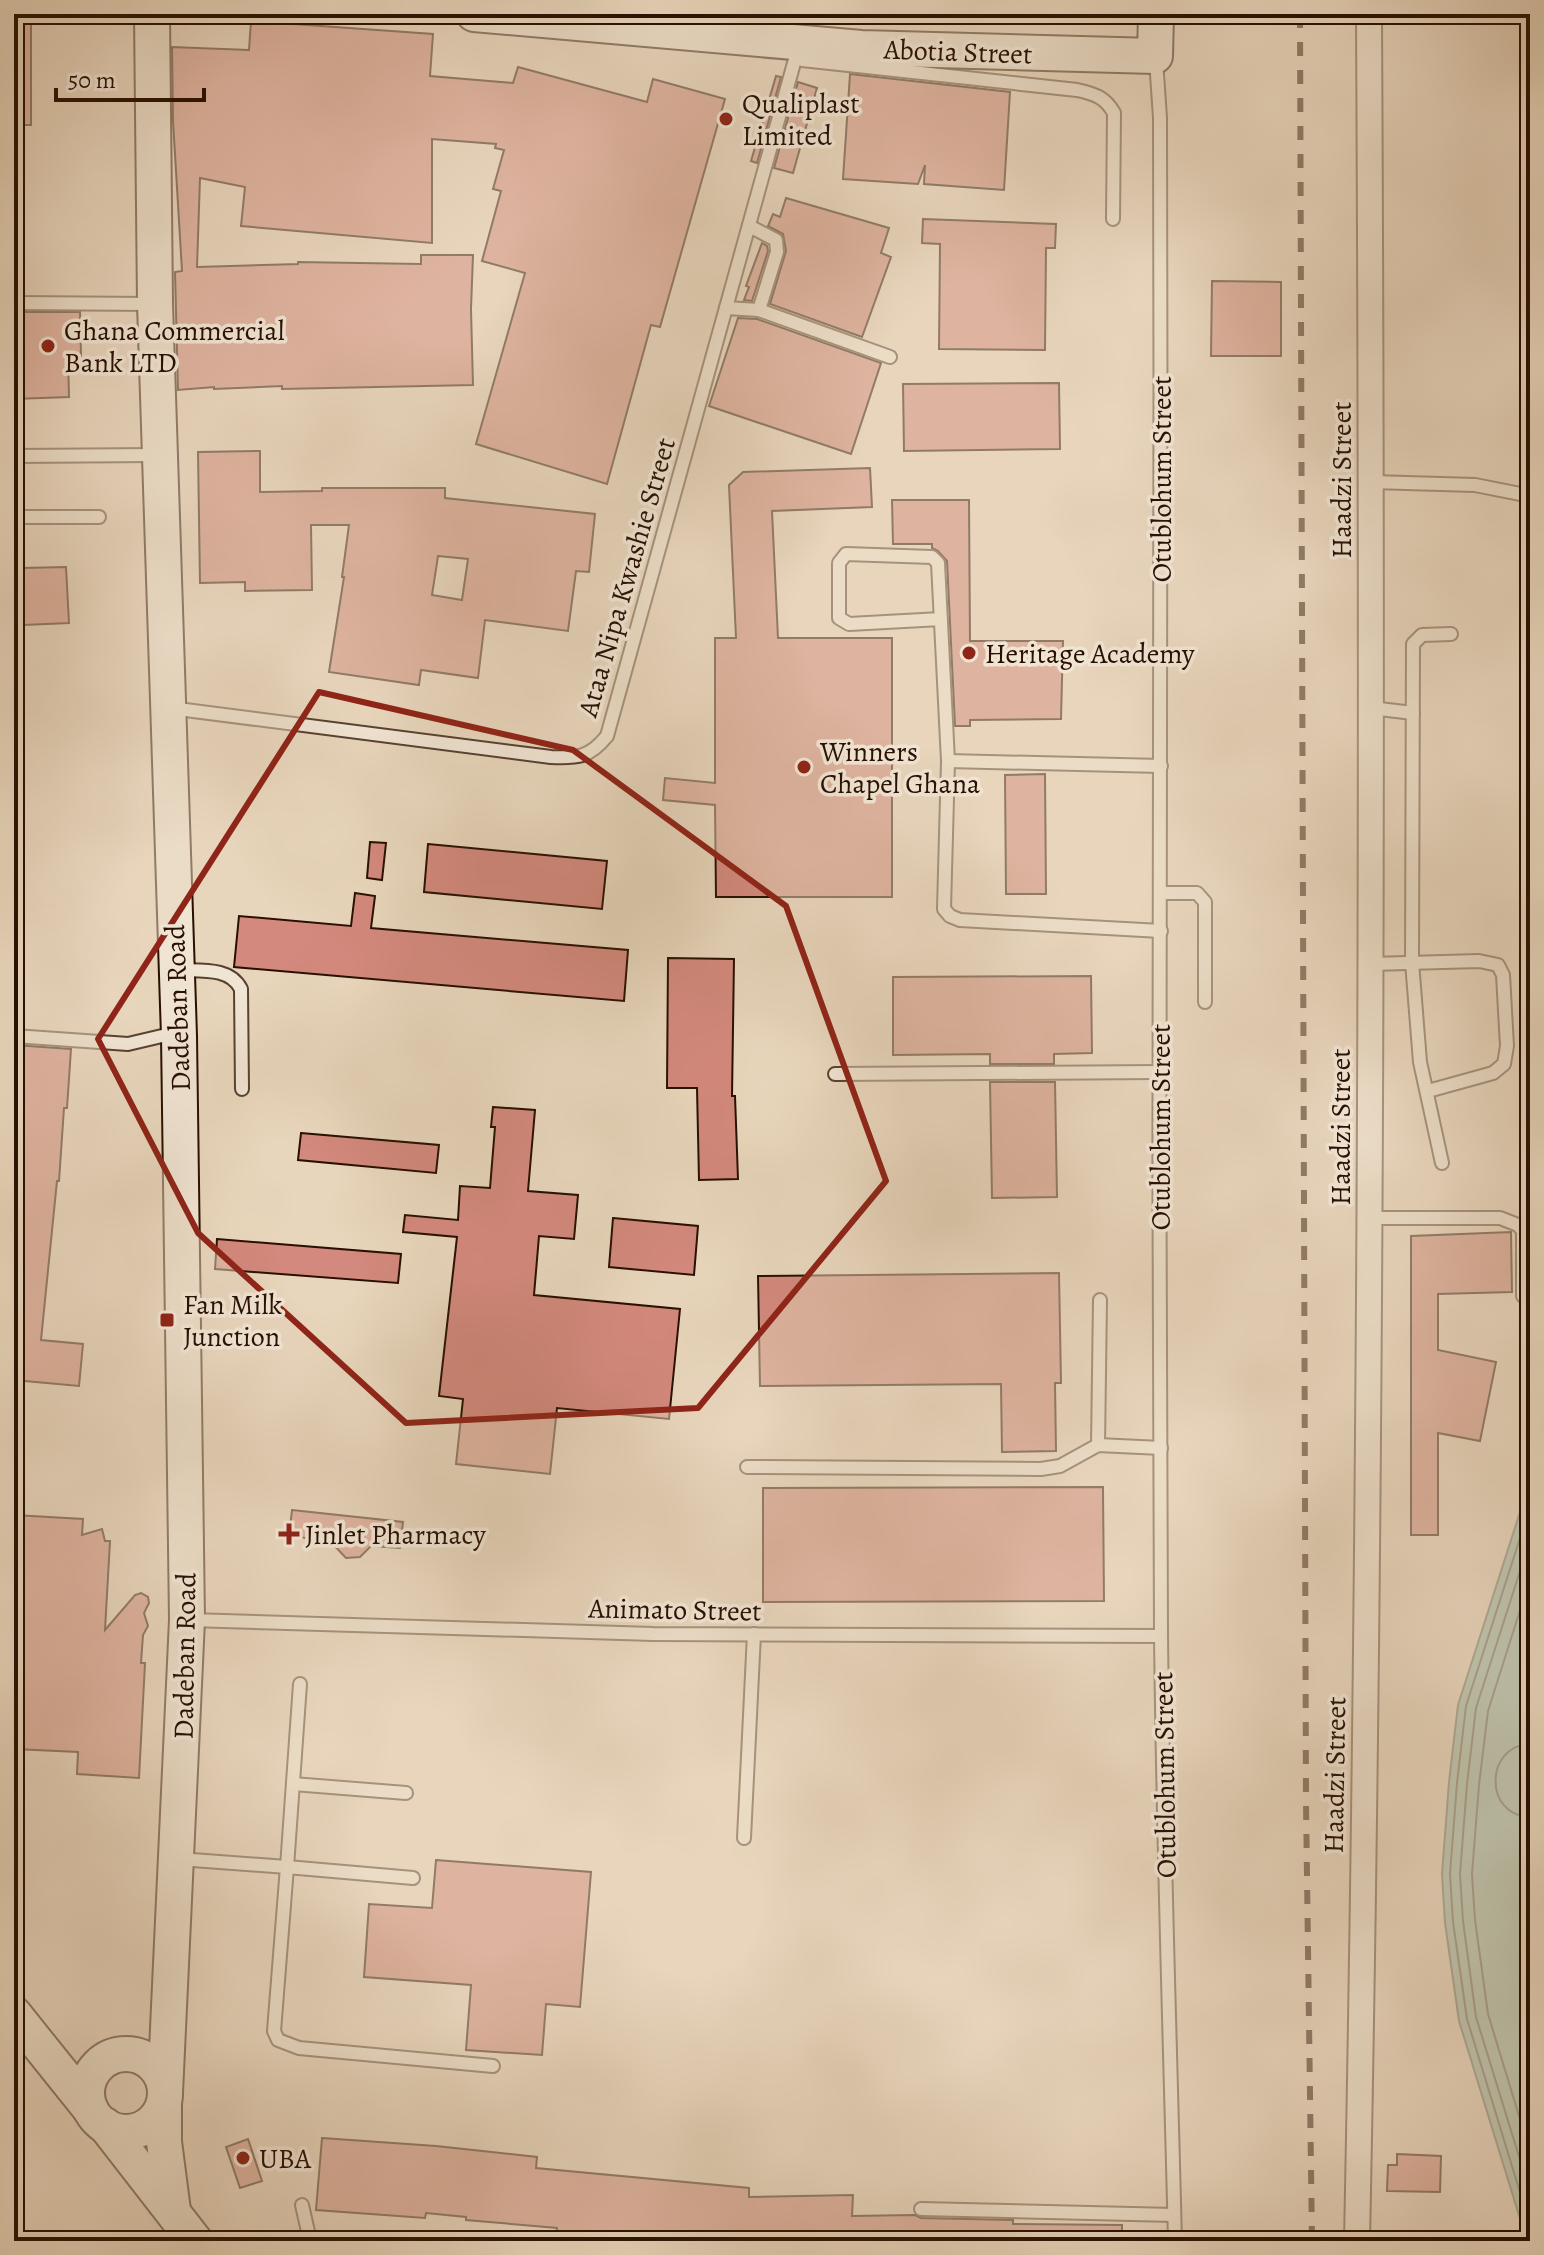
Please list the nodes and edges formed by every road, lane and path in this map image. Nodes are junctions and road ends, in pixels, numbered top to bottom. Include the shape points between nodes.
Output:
1 (152, 14) edge
2 (474, 14) edge
3 (1156, 14) edge
4 (1369, 14) edge
5 (798, 50) junction
6 (1155, 56) junction
7 (1113, 219) dead end
8 (749, 226) junction
9 (14, 303) edge
10 (155, 304) junction
11 (726, 308) junction
12 (759, 310) junction
13 (890, 357) dead end
14 (159, 455) junction
15 (14, 456) edge
16 (1372, 482) junction
17 (1530, 496) edge
18 (14, 517) edge
19 (99, 517) dead end
20 (941, 619) junction
21 (1451, 634) dead end
22 (167, 707) junction
23 (1371, 708) junction
24 (1413, 713) junction
25 (948, 761) junction
26 (1161, 766) junction
27 (1161, 893) junction
28 (1161, 931) junction
29 (1412, 962) junction
30 (1371, 964) junction
31 (176, 969) junction
32 (1205, 1002) dead end
33 (14, 1036) edge
34 (179, 1036) junction
35 (1159, 1072) junction
36 (835, 1074) dead end
37 (242, 1089) dead end
38 (1428, 1091) junction
39 (1442, 1163) dead end
40 (1370, 1218) junction
41 (1523, 1296) dead end
42 (1100, 1300) dead end
43 (1098, 1445) junction
44 (1161, 1448) junction
45 (747, 1467) dead end
46 (187, 1620) junction
47 (754, 1634) junction
48 (1161, 1636) junction
49 (300, 1684) dead end
50 (293, 1784) junction
51 (406, 1793) dead end
52 (744, 1838) dead end
53 (176, 1859) junction
54 (287, 1867) junction
55 (413, 1878) dead end
56 (170, 2002) junction
57 (14, 2014) edge
58 (42, 2048) junction
59 (105, 2060) junction
60 (493, 2066) dead end
61 (164, 2098) junction
62 (98, 2118) junction
63 (302, 2205) dead end
64 (921, 2209) dead end
65 (173, 2211) junction
66 (1174, 2215) junction
67 (309, 2239) edge
68 (195, 2241) edge
69 (1175, 2241) edge
70 (1357, 2241) edge

1 - 10 street, Dadeban Road
2 - 5 street, Abotia Street
3 - 6 street, Otublohum Street
4 - 16 street, Haadzi Street
5 - 6 street, Abotia Street
5 - 7 lane via 1094,94 1114,113
5 - 8 lane, Ataa Nipa Kwashie Street
6 - 26 lane, Otublohum Street via 1160,118
8 - 11 lane, Ataa Nipa Kwashie Street
8 - 12 lane via 778,246
9 - 10 lane
10 - 14 street, Dadeban Road
11 - 12 lane
11 - 22 lane, Ataa Nipa Kwashie Street via 607,736 594,752 551,757
12 - 13 lane
14 - 15 lane
14 - 22 street, Dadeban Road
16 - 17 lane via 1475,485
16 - 23 street, Haadzi Street
18 - 19 lane
20 - 20 lane via 938,563 932,557 846,554 839,563 839,618 849,624
20 - 25 lane
21 - 24 lane via 1422,635 1413,644
22 - 31 street, Dadeban Road
23 - 24 lane
23 - 30 street, Haadzi Street
24 - 29 lane
25 - 26 lane
25 - 28 lane via 944,909 950,916
26 - 27 lane, Otublohum Street
27 - 28 lane, Otublohum Street
27 - 32 lane via 1197,893 1205,902
28 - 35 lane, Otublohum Street
29 - 30 lane
29 - 38 lane via 1420,1062
29 - 38 lane via 1479,961 1498,965 1503,975 1504,1064 1493,1073
30 - 40 street, Haadzi Street
31 - 34 street, Dadeban Road
31 - 37 lane via 227,974 237,980
33 - 34 lane via 128,1044
34 - 46 street, Dadeban Road
35 - 36 lane
35 - 44 lane, Otublohum Street
38 - 39 lane
40 - 41 lane via 1500,1218 1518,1225 1523,1231
40 - 70 street, Haadzi Street
42 - 43 lane
43 - 44 lane
43 - 45 lane via 1060,1466 1041,1469
44 - 48 lane, Otublohum Street
46 - 47 lane, Animato Street
46 - 53 street, Dadeban Road
47 - 48 lane, Animato Street
47 - 52 lane
48 - 66 lane, Otublohum Street
49 - 50 lane
50 - 51 lane
50 - 54 lane
53 - 54 lane
53 - 56 street, Dadeban Road
54 - 55 lane
54 - 60 lane via 274,2031 278,2040 299,2048
56 - 59 street
56 - 61 street, Dadeban Road
57 - 58 street
58 - 59 street via 67,2061
58 - 62 street
59 - 61 street via 120,2054 142,2057 159,2072
59 - 62 street via 88,2082
61 - 62 street via 159,2114 142,2128 121,2131
61 - 65 street, Dadeban Road
62 - 65 street
63 - 67 lane
64 - 66 lane
65 - 68 street
66 - 69 lane, Otublohum Street

